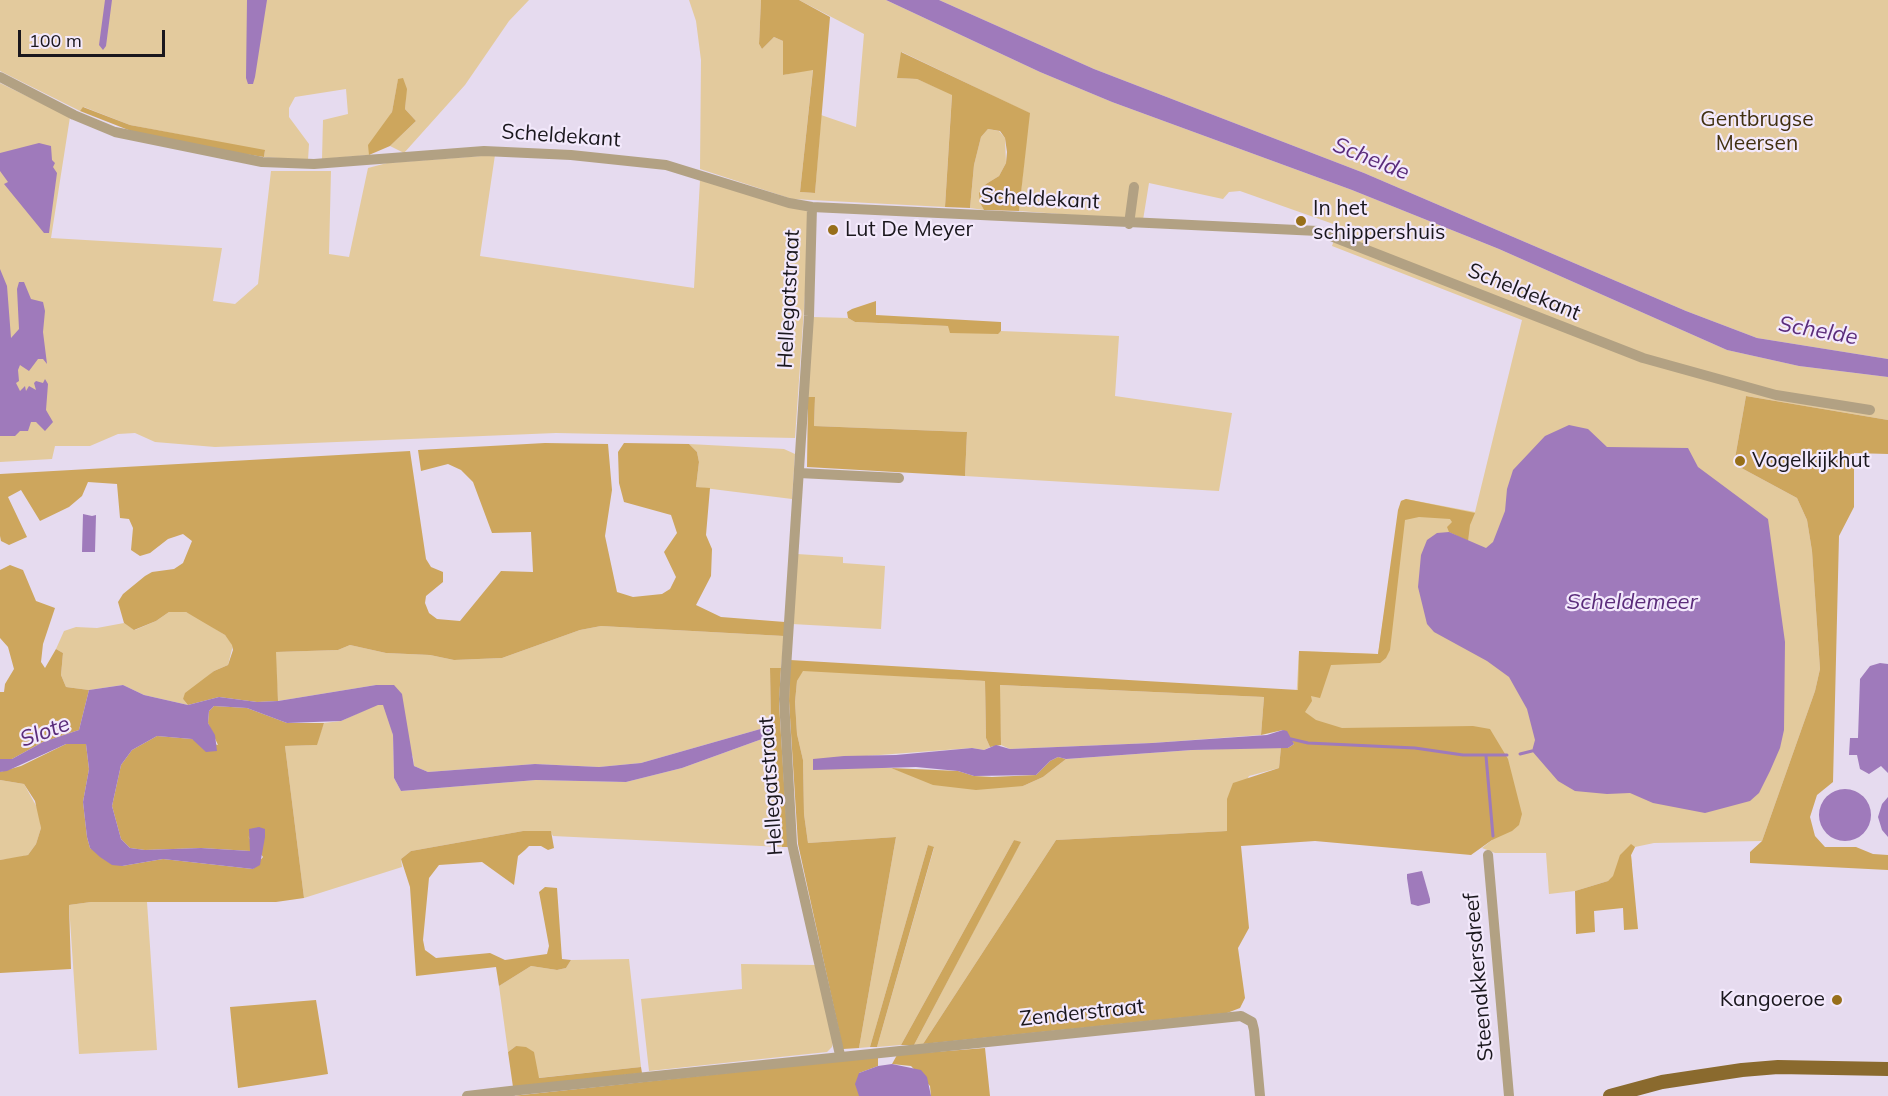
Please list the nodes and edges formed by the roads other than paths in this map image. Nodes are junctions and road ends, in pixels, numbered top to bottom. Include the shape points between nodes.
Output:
1 (0, 77) edge
2 (1134, 187) dead end
3 (813, 207) junction
4 (1129, 224) junction
5 (1870, 410) dead end
6 (799, 473) junction
7 (898, 478) dead end
8 (1488, 855) dead end
9 (840, 1055) junction
10 (1888, 1069) edge
11 (510, 1093) edge
12 (467, 1096) edge
13 (1260, 1096) edge
14 (1509, 1096) edge
15 (1610, 1096) edge

1 - 3 street, Scheldekant via 115,132 240,159 314,164 501,151 623,159 678,168
2 - 4 street, Scheldekant
3 - 4 street, Scheldekant
3 - 6 street, Hellegatstraat
4 - 5 street, Scheldekant via 1318,231 1643,358 1776,394
6 - 7 street
6 - 9 street, Hellegatstraat via 784,699 792,833
8 - 14 street, Steenakkersdreef
9 - 11 street
9 - 13 street, Zenderstraat via 1247,1017 1254,1030
10 - 15 main road via 1743,1070 1662,1082
11 - 12 street

